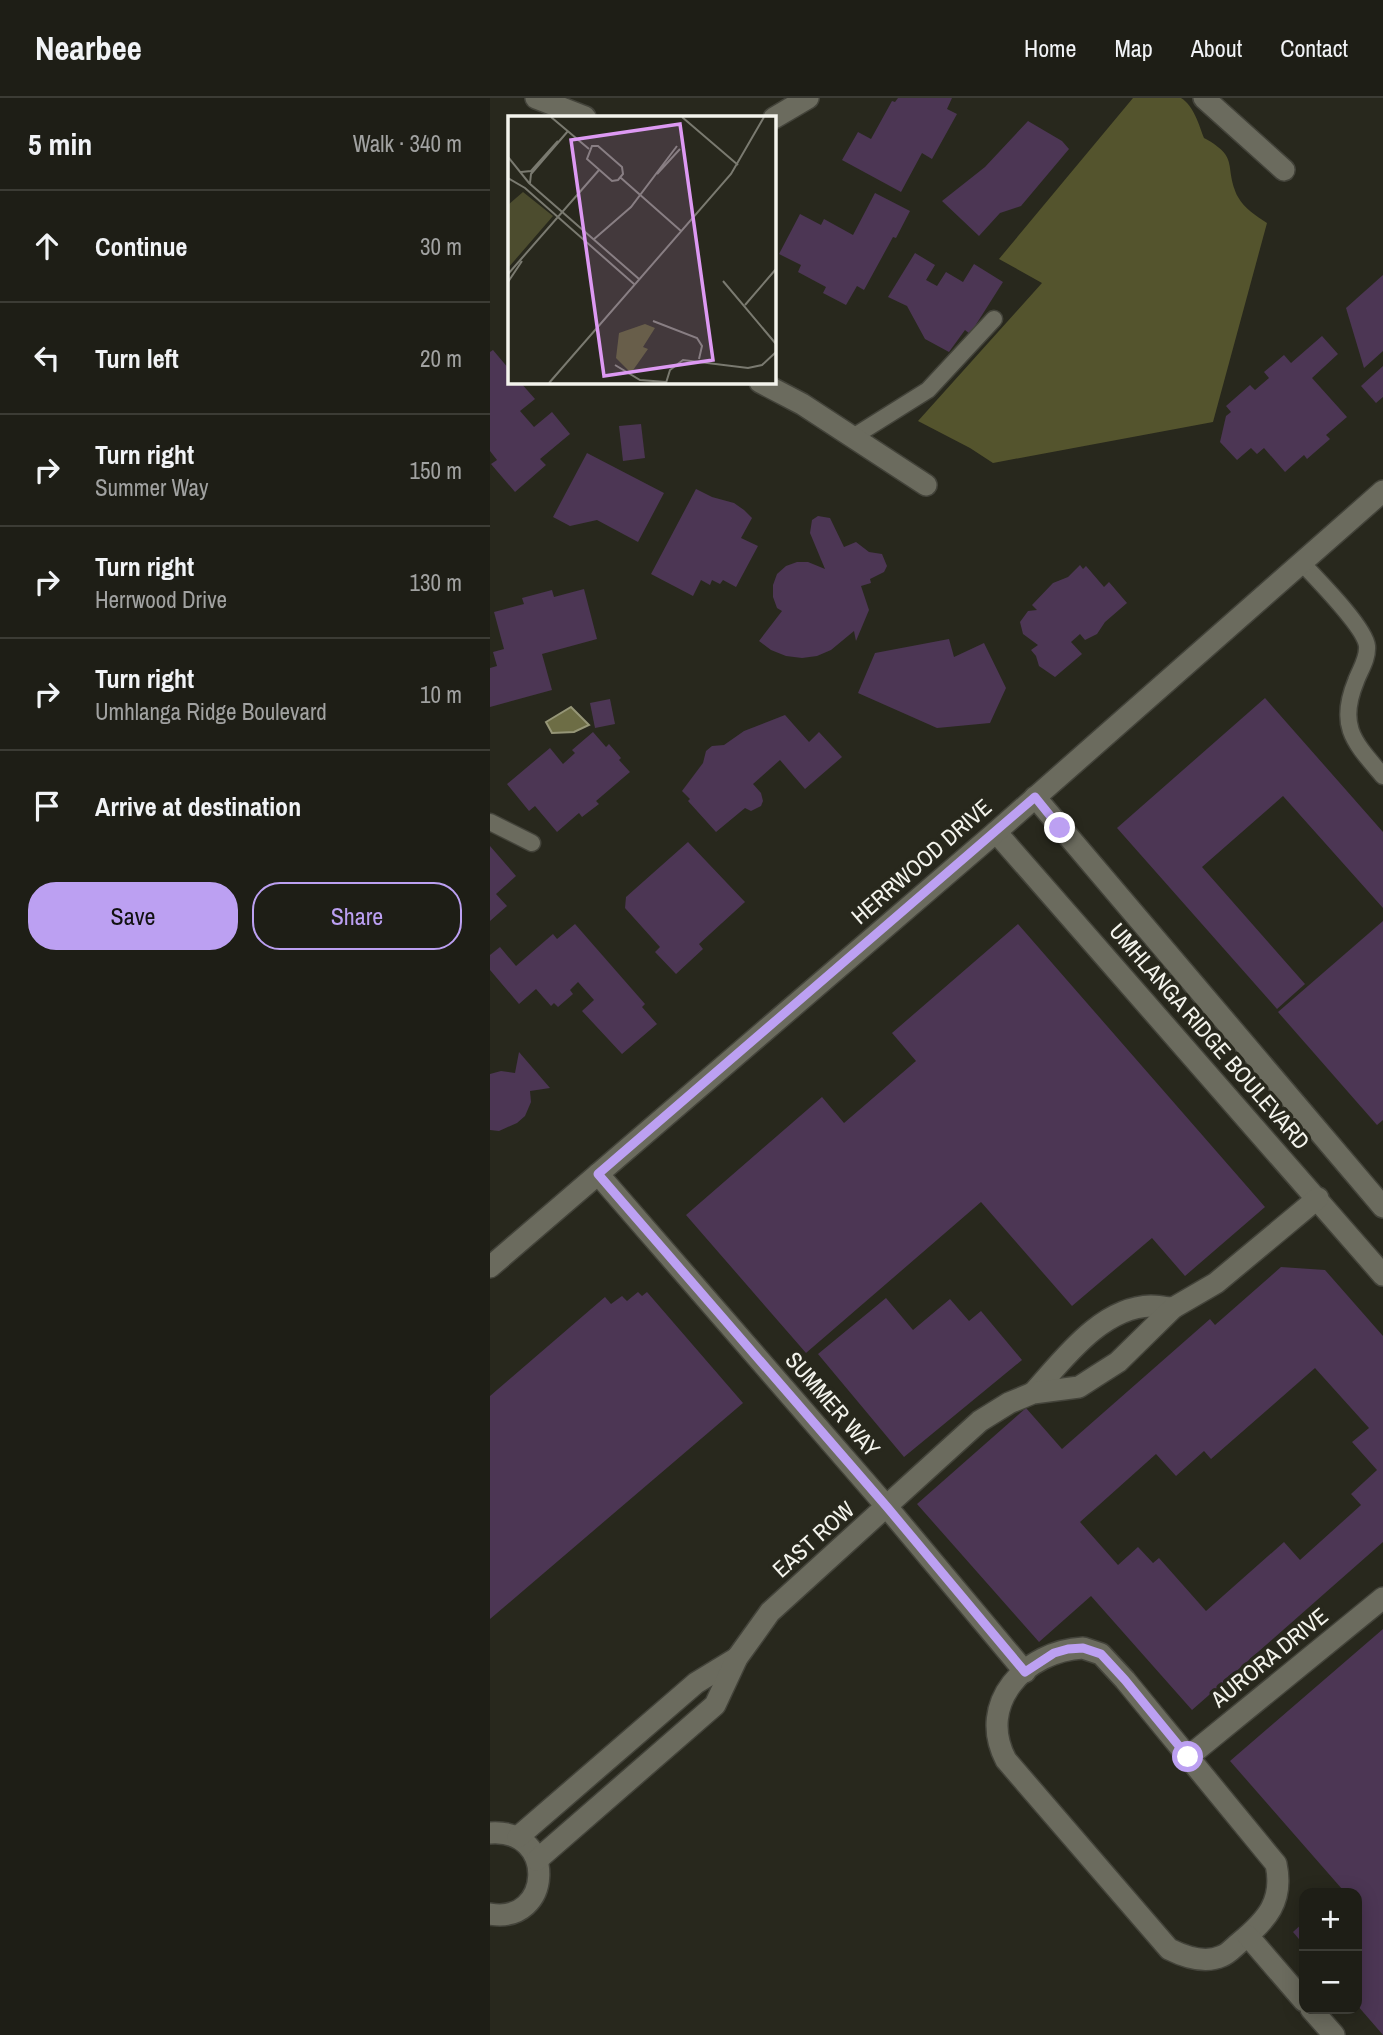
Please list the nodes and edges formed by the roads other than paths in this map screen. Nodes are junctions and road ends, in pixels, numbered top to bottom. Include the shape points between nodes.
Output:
1 (536, 98) edge
2 (808, 98) edge
3 (1204, 98) edge
4 (581, 116) edge
5 (775, 117) edge
6 (1284, 170) dead end
7 (995, 319) dead end
8 (762, 383) edge
9 (853, 437) junction
10 (926, 485) dead end
11 (1383, 491) edge
12 (1301, 562) junction
13 (1383, 776) edge
14 (1035, 797) junction
15 (490, 822) edge
16 (996, 832) junction
17 (532, 844) dead end
18 (598, 1174) junction
19 (1318, 1198) junction
20 (1383, 1207) edge
21 (490, 1267) edge
22 (1383, 1275) edge
23 (1173, 1308) junction
24 (1033, 1393) junction
25 (887, 1507) junction
26 (1383, 1598) edge
27 (737, 1658) junction
28 (1025, 1672) junction
29 (1188, 1757) junction
30 (490, 1833) edge
31 (518, 1838) junction
32 (537, 1860) junction
33 (490, 1914) edge
34 (1248, 1936) junction
35 (1299, 1995) edge
36 (1315, 2014) edge
37 (1334, 2035) edge

1 - 4 street
2 - 5 street
3 - 6 street
7 - 9 lane via 928,390
8 - 9 street
9 - 10 street
11 - 12 street, HERRWOOD DRIVE
12 - 13 lane via 1352,620 1367,645 1354,684 1348,730
12 - 14 street, HERRWOOD DRIVE
14 - 16 street, HERRWOOD DRIVE
14 - 20 street, UMHLANGA RIDGE BOULEVARD
15 - 17 lane
16 - 18 street, HERRWOOD DRIVE
16 - 19 street, UMHLANGA RIDGE BOULEVARD
18 - 21 street, HERRWOOD DRIVE
18 - 25 street, SUMMER WAY
19 - 22 street, UMHLANGA RIDGE BOULEVARD
19 - 23 street, EAST ROW via 1216,1283
23 - 24 street, EAST ROW via 1118,1362 1079,1387
23 - 24 street, EAST ROW via 1149,1306 1102,1324
24 - 25 street, EAST ROW via 980,1421
25 - 27 street, EAST ROW via 770,1612
25 - 28 street, SUMMER WAY
26 - 29 street, AURORA DRIVE
27 - 31 street, EAST ROW via 696,1683
27 - 32 street, EAST ROW via 715,1705
28 - 29 street via 1068,1649 1101,1654
28 - 34 street via 1007,1689 996,1718 998,1745 1006,1760 1170,1948 1187,1958 1222,1956
29 - 34 street via 1276,1864 1280,1881 1276,1900
30 - 31 street
31 - 32 street
32 - 33 street via 540,1871 533,1897 511,1913
34 - 35 street
36 - 37 street

